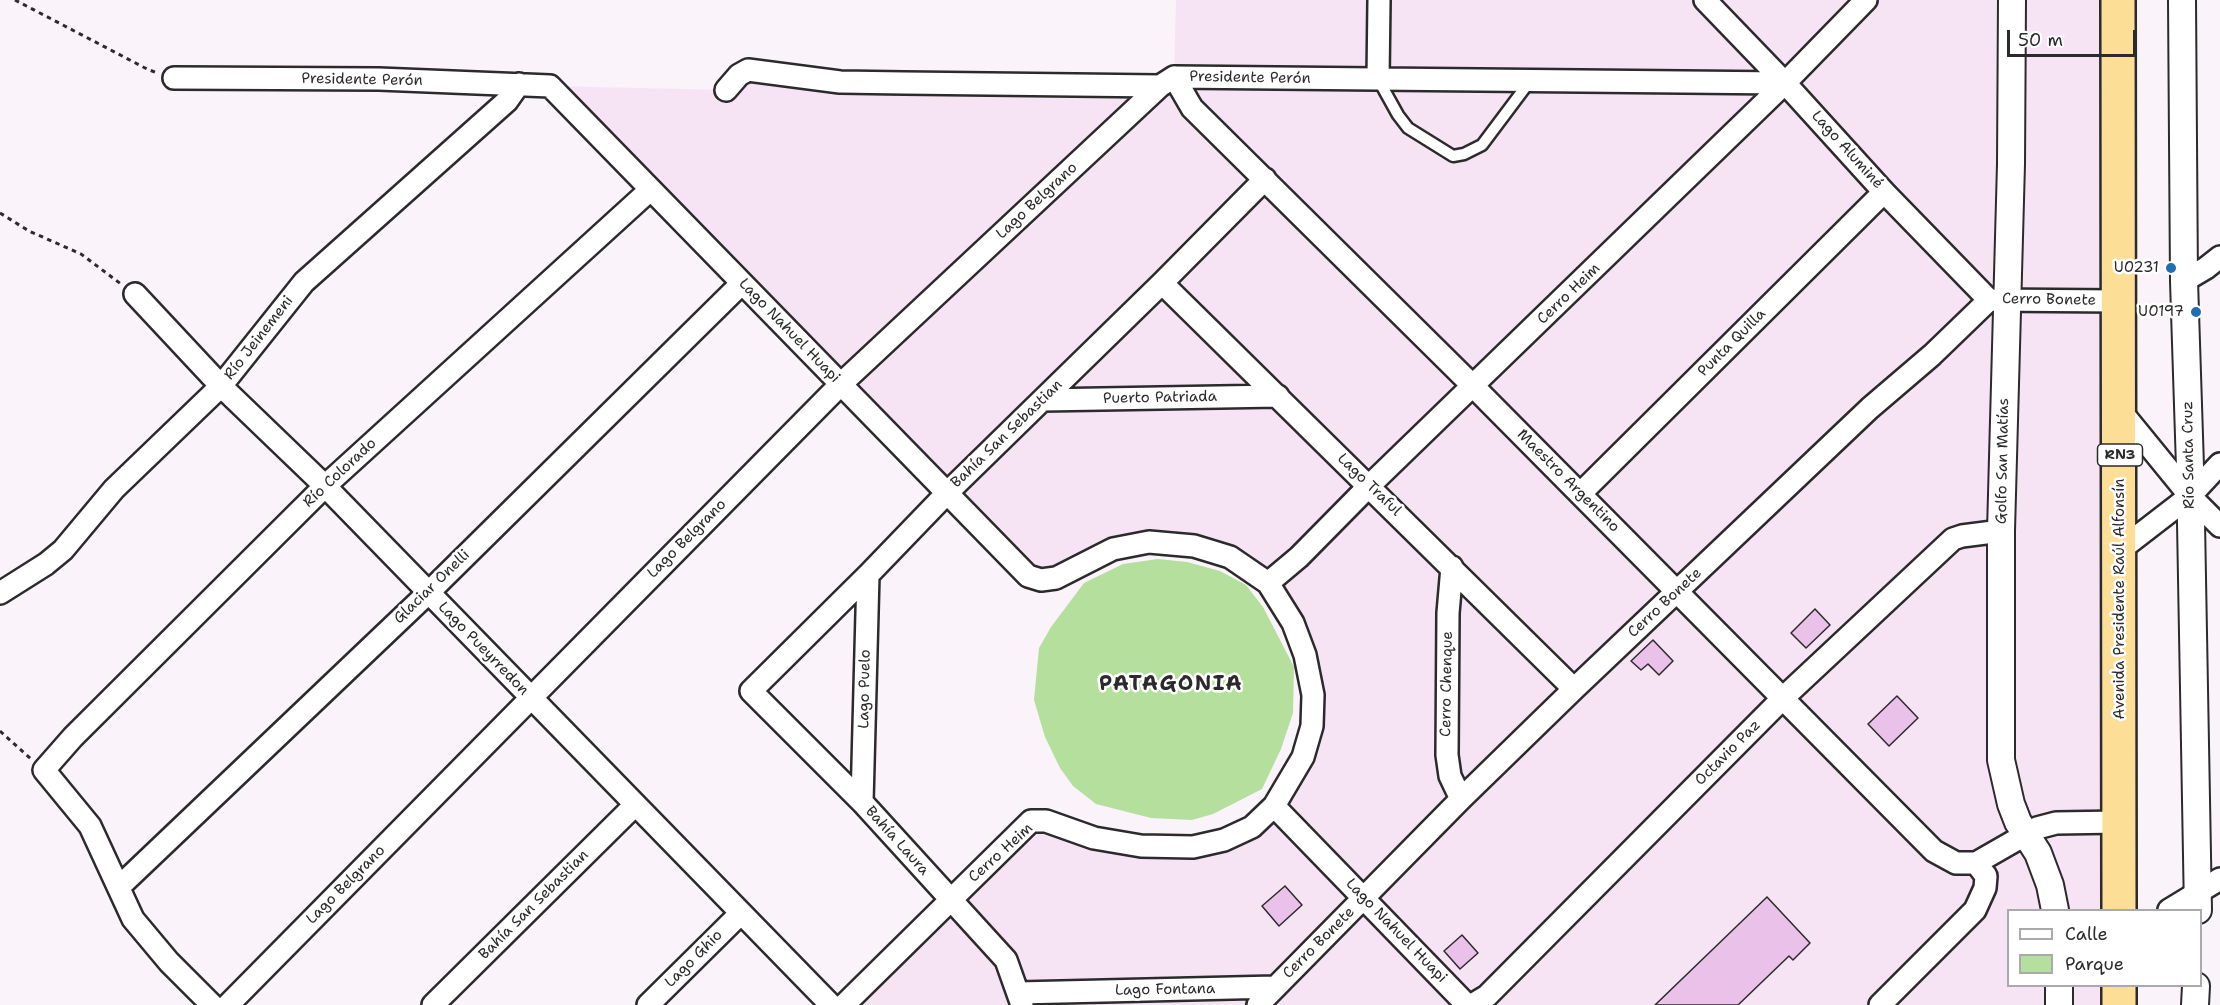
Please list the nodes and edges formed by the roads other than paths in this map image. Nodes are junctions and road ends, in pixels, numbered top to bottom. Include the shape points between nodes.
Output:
1 (1379, 0) edge
2 (1705, 0) edge
3 (1866, 0) edge
4 (2012, 0) edge
5 (2118, 0) edge
6 (2182, 0) edge
7 (174, 78) road end
8 (1378, 79) junction
9 (1530, 81) junction
10 (1167, 82) junction
11 (1785, 83) junction
12 (519, 84) junction
13 (550, 86) joint
14 (726, 90) dead end
15 (1265, 179) junction
16 (650, 190) junction
17 (1884, 192) junction
18 (2220, 257) edge
19 (2184, 281) junction
20 (742, 283) junction
21 (1162, 283) junction
22 (135, 294) road end
23 (1998, 300) junction
24 (2118, 301) junction
25 (841, 384) junction
26 (221, 386) junction
27 (1473, 386) junction
28 (1278, 396) junction
29 (1043, 400) junction
30 (2120, 409) junction
31 (2220, 464) edge
32 (325, 486) junction
33 (1369, 486) junction
34 (947, 493) junction
35 (1580, 494) junction
36 (2190, 496) junction
37 (2220, 526) edge
38 (2001, 531) junction
39 (2120, 550) junction
40 (1452, 567) junction
41 (868, 575) junction
42 (1028, 576) joint
43 (1268, 583) junction
44 (1677, 591) junction
45 (0, 593) edge
46 (428, 593) junction
47 (1574, 689) junction
48 (751, 691) joint
49 (530, 698) junction
50 (1783, 698) junction
51 (1461, 800) junction
52 (862, 802) junction
53 (635, 805) junction
54 (1274, 806) junction
55 (2120, 822) junction
56 (2025, 833) junction
57 (1976, 864) junction
58 (119, 887) junction
59 (2206, 894) edge
60 (1364, 898) junction
61 (951, 899) junction
62 (2055, 909) edge
63 (2120, 909) edge
64 (2171, 909) edge
65 (741, 913) junction
66 (1275, 987) junction
67 (2059, 987) edge
68 (2119, 987) edge
69 (2196, 987) edge
70 (1020, 999) edge
71 (212, 1005) edge
72 (228, 1005) edge
73 (433, 1005) edge
74 (648, 1005) edge
75 (831, 1005) edge
76 (844, 1005) edge
77 (1258, 1005) edge
78 (1467, 1005) edge
79 (1472, 1005) edge
80 (1880, 1005) edge
81 (2059, 1005) edge
82 (2119, 1005) edge
83 (2195, 1005) edge

1 - 8 street
2 - 11 street, Lago Aluminé
3 - 11 street, Cerro Heim
4 - 23 street, Golfo San Matías
5 - 24 highway, Avenida Presidente Raúl Alfonsín / RN3
6 - 19 street, Río Santa Cruz
7 - 12 street, Presidente Perón
8 - 9 street, Presidente Perón
8 - 9 lane via 1408,128 1453,156 1482,145
8 - 10 street, Presidente Perón
9 - 11 street, Presidente Perón
10 - 14 street, Presidente Perón via 840,82 748,70
10 - 15 street, Maestro Argentino
10 - 25 street, Lago Belgrano
11 - 17 street, Lago Aluminé
11 - 27 street, Cerro Heim
12 - 13 street, Presidente Perón
12 - 26 street, Río Jeinemeni via 507,101 304,282
13 - 16 street, Lago Nahuel Huapi
15 - 21 street, Bahía San Sebastian
15 - 27 street, Maestro Argentino
16 - 20 street, Lago Nahuel Huapi
16 - 32 street, Río Colorado
17 - 23 street, Lago Aluminé
17 - 35 street, Punta Quilla
18 - 19 street
19 - 36 street, Río Santa Cruz
20 - 25 street, Lago Nahuel Huapi
20 - 46 street, Glaciar Onelli
21 - 28 street, Lago Traful
21 - 29 street, Bahía San Sebastian
22 - 26 street, Lago Pueyrredon
23 - 24 street, Cerro Bonete
23 - 38 street, Golfo San Matías
23 - 44 street, Cerro Bonete via 1870,408
24 - 30 highway, Avenida Presidente Raúl Alfonsín / RN3
25 - 34 street, Lago Nahuel Huapi
25 - 49 street, Lago Belgrano
26 - 32 street, Lago Pueyrredon
26 - 45 street, Río Jeinemeni via 114,489 63,550
27 - 33 street, Cerro Heim
27 - 35 street, Maestro Argentino
28 - 29 street, Puerto Patriada
28 - 33 street, Lago Traful
29 - 34 street, Bahía San Sebastian
30 - 36 street
30 - 39 highway, Avenida Presidente Raúl Alfonsín / RN3
31 - 36 street
32 - 46 street, Lago Pueyrredon
32 - 58 street, Río Colorado via 44,770 90,826
33 - 40 street, Lago Traful
33 - 43 street, Cerro Heim
34 - 41 street, Bahía San Sebastian
34 - 42 street, Lago Nahuel Huapi
35 - 44 street, Maestro Argentino
36 - 37 street
36 - 39 street
36 - 59 street, Río Santa Cruz
38 - 50 street, Octavio Paz via 1953,539
38 - 56 street, Golfo San Matías via 2001,760 2011,804
39 - 55 highway, Avenida Presidente Raúl Alfonsín / RN3
40 - 47 street, Lago Traful
40 - 51 street, Cerro Chenque via 1447,755 1450,776
41 - 48 street, Bahía San Sebastian
41 - 52 street, Lago Puelo
42 - 43 street, Cerro Heim via 1041,580 1056,578 1113,549 1149,542 1194,546 1230,557
43 - 54 street, Cerro Heim via 1293,622 1313,695 1312,726 1303,757
44 - 47 street, Cerro Bonete
44 - 50 street, Maestro Argentino
46 - 49 street, Lago Pueyrredon
46 - 58 street, Glaciar Onelli
47 - 51 street, Cerro Bonete
48 - 52 street, Bahía Laura
49 - 53 street, Lago Pueyrredon
49 - 72 street, Lago Belgrano
50 - 57 street, Maestro Argentino via 1934,851 1956,862
50 - 79 street, Octavio Paz via 1487,996
51 - 60 street, Cerro Bonete
52 - 61 street, Bahía Laura
53 - 65 street, Lago Pueyrredon
53 - 73 street, Bahía San Sebastian
54 - 60 street, Lago Nahuel Huapi
54 - 61 street, Cerro Heim via 1252,827 1193,848 1142,846 1094,838 1046,821 1031,821
55 - 56 street via 2056,823
55 - 63 highway, Avenida Presidente Raúl Alfonsín / RN3
56 - 57 street
56 - 62 street, Golfo San Matías via 2038,853
57 - 80 street via 1986,876 1986,888 1975,910
58 - 71 street via 133,919
59 - 64 street
60 - 66 street, Cerro Bonete
60 - 78 street, Lago Nahuel Huapi
61 - 70 street, Bahía Laura via 1006,960
61 - 76 street, Cerro Heim
65 - 74 street, Lago Ghio
65 - 75 street, Lago Pueyrredon
66 - 70 street, Lago Fontana
66 - 77 street, Cerro Bonete
67 - 81 street
68 - 82 highway
69 - 83 street

